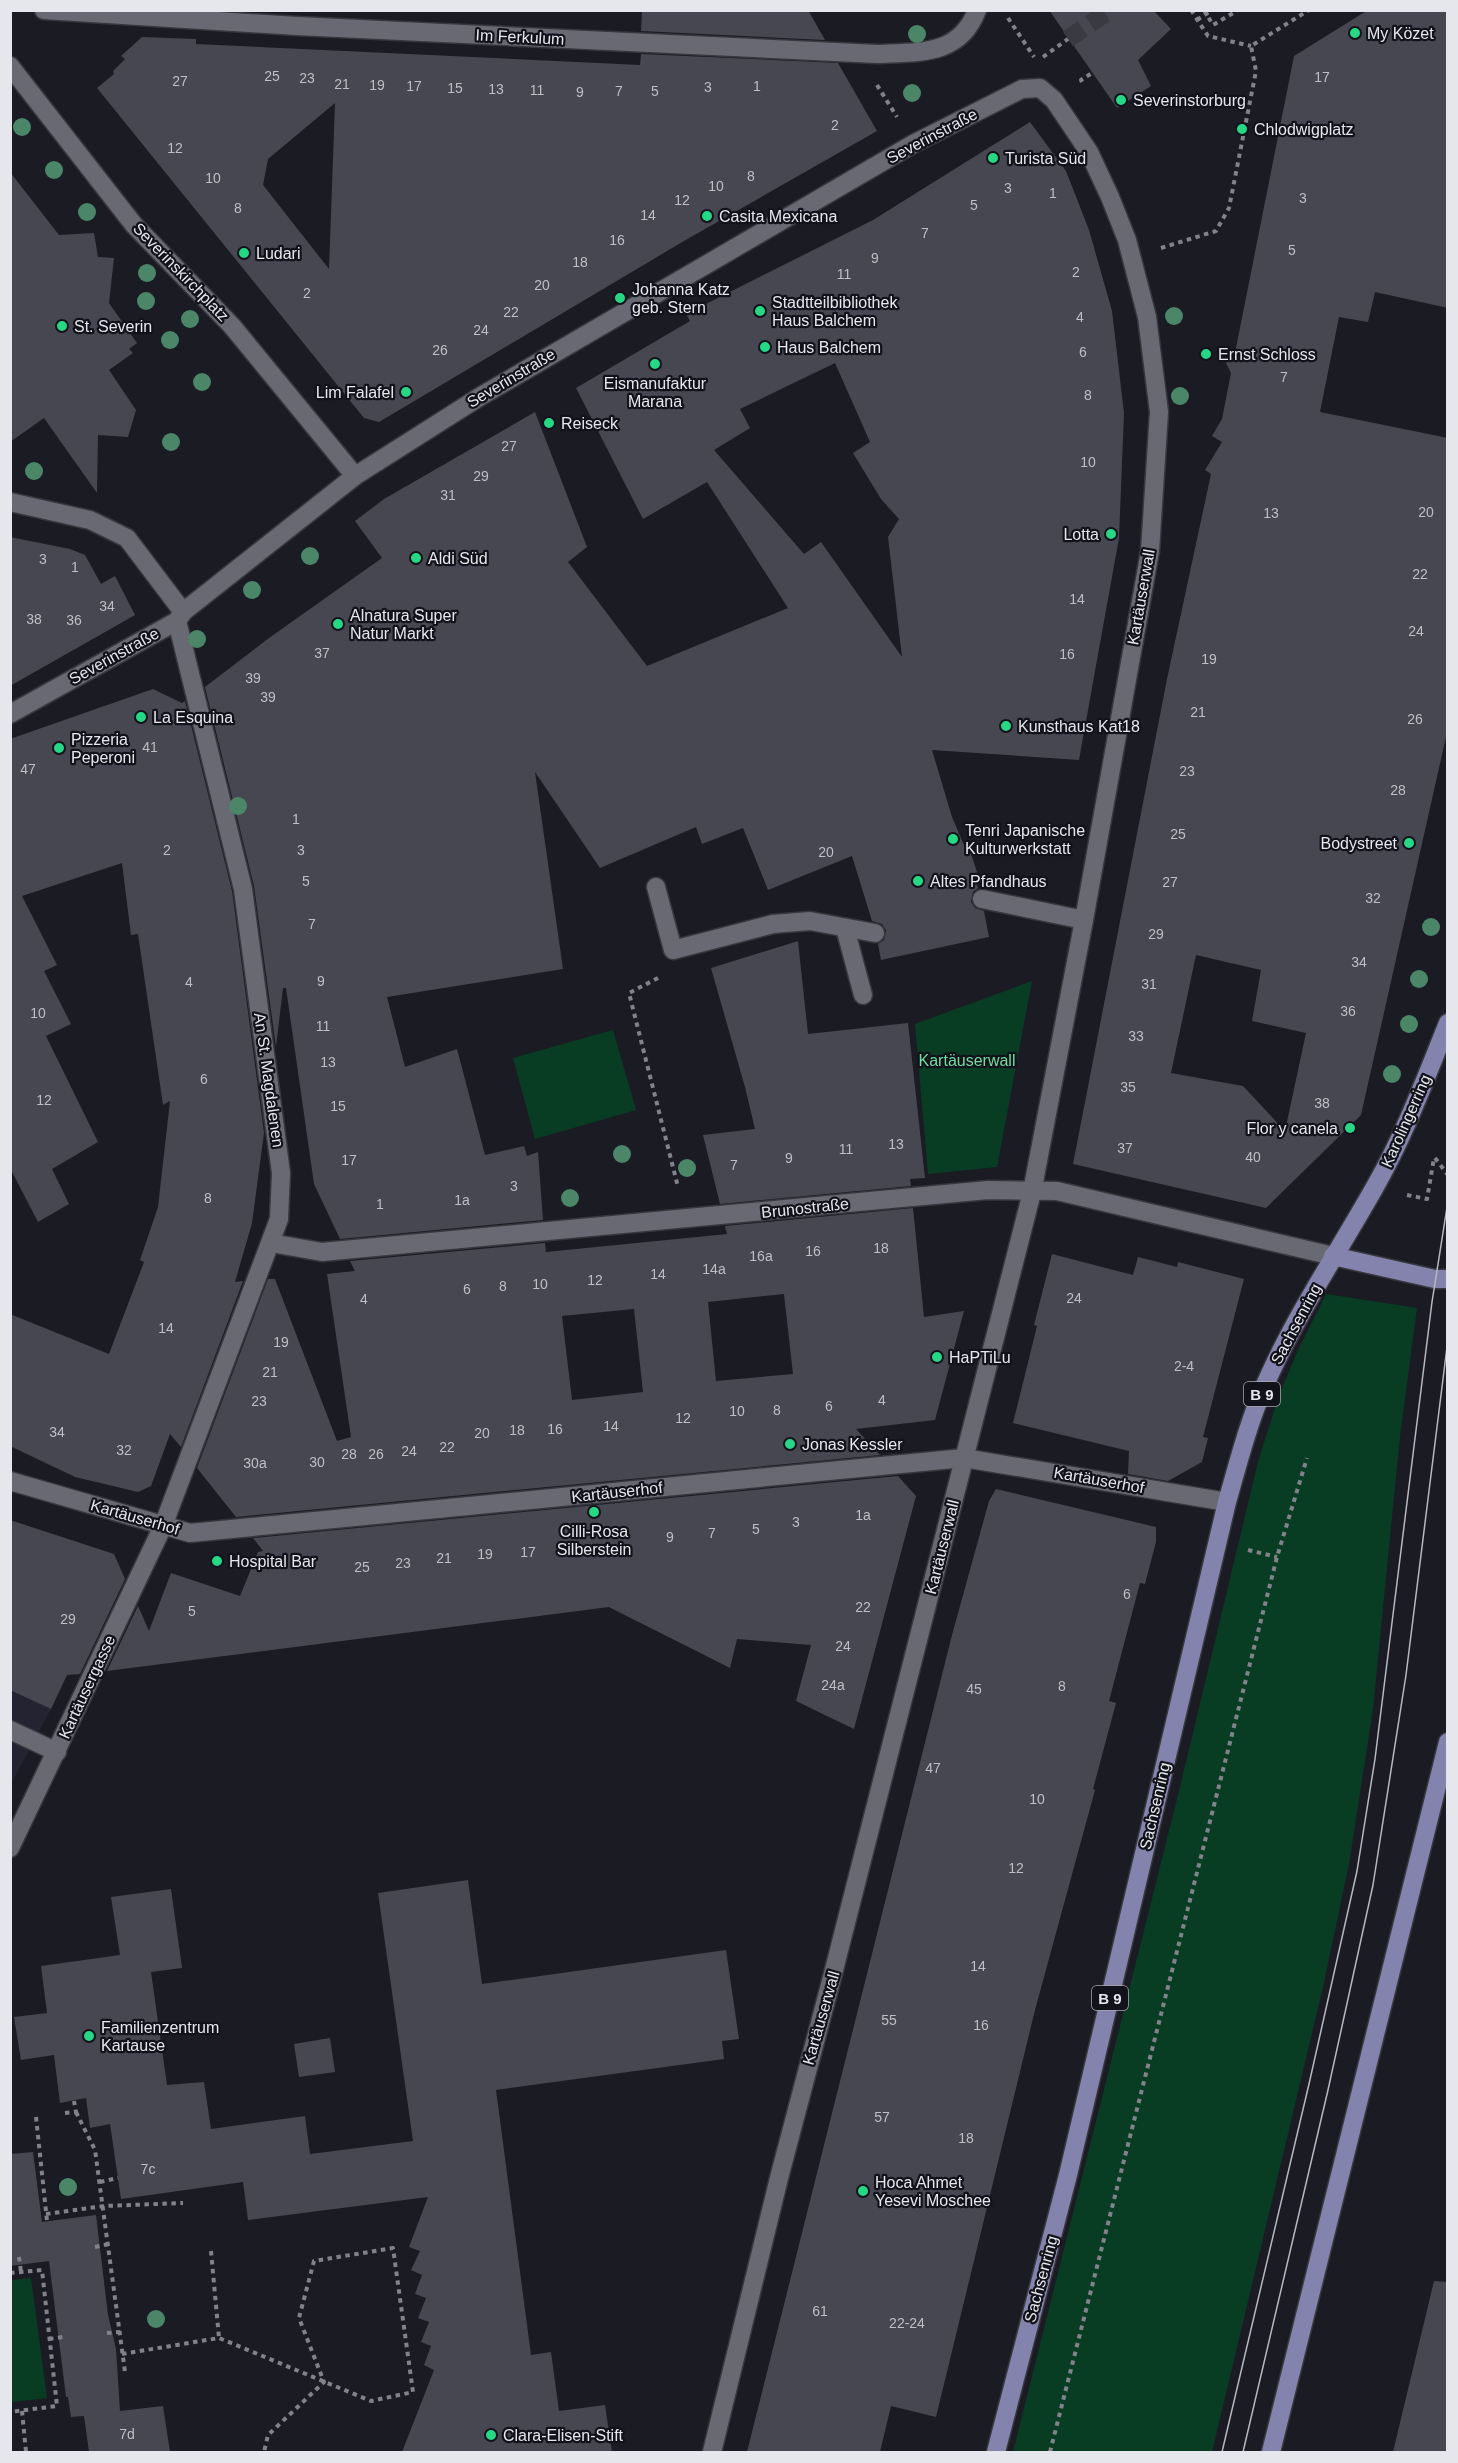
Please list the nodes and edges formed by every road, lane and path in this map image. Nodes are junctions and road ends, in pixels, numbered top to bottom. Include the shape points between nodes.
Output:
1 (44, 10) edge
2 (977, 10) edge
3 (1191, 10) edge
4 (1212, 10) edge
5 (1238, 10) edge
6 (1309, 10) edge
7 (1003, 11) edge
8 (105, 12) edge
9 (1205, 12) edge
10 (1197, 20) junction
11 (1068, 39) tunnel mouth
12 (1251, 46) junction
13 (877, 54) junction
14 (10, 66) edge
15 (1092, 73) dead end
16 (1085, 86) dead end
17 (1040, 88) joint
18 (913, 144) junction
19 (1132, 257) junction
20 (355, 476) junction
21 (10, 502) edge
22 (180, 616) junction
23 (10, 714) edge
24 (656, 888) dead end
25 (981, 899) dead end
26 (1084, 920) junction
27 (845, 928) junction
28 (875, 933) dead end
29 (629, 993) dead end
30 (863, 995) dead end
31 (1448, 1023) edge
32 (1434, 1158) dead end
33 (1448, 1174) edge
34 (1376, 1185) joint
35 (1032, 1192) junction
36 (686, 1220) junction
37 (271, 1243) junction
38 (1333, 1256) junction
39 (1448, 1279) edge
40 (964, 1458) junction
41 (1307, 1458) dead end
42 (10, 1481) edge
43 (1227, 1502) junction
44 (163, 1526) junction
45 (10, 1730) edge
46 (1448, 1742) edge
47 (57, 1752) junction
48 (10, 1848) edge
49 (74, 2100) dead end
50 (76, 2112) junction
51 (65, 2113) dead end
52 (36, 2117) dead end
53 (118, 2178) dead end
54 (100, 2182) junction
55 (183, 2203) dead end
56 (104, 2206) junction
57 (46, 2214) junction
58 (47, 2221) dead end
59 (109, 2244) junction
60 (96, 2247) dead end
61 (211, 2251) dead end
62 (19, 2257) dead end
63 (21, 2272) junction
64 (10, 2273) edge
65 (120, 2332) junction
66 (107, 2333) dead end
67 (63, 2337) dead end
68 (219, 2338) junction
69 (49, 2339) junction
70 (122, 2355) junction
71 (125, 2372) dead end
72 (324, 2382) junction
73 (22, 2411) junction
74 (10, 2412) edge
75 (26, 2452) edge
76 (264, 2452) edge
77 (712, 2452) edge
78 (996, 2452) edge
79 (1050, 2452) edge
80 (1271, 2452) edge

1 - 8 street, Im Ferkulum
2 - 13 street, Im Ferkulum via 961,38 943,48
3 - 10 path
4 - 9 path
5 - 9 path via 1213,25
6 - 12 path
7 - 11 path via 1037,61
8 - 13 street, Im Ferkulum
9 - 10 path
10 - 12 path via 1208,36
12 - 19 path via 1256,70 1228,208 1216,231
13 - 18 path via 875,81
14 - 20 street, Severinskirchplatz via 135,225 232,326
15 - 16 path via 1081,80
17 - 18 street, Severinstraße via 1022,89
17 - 19 street, Kartäuserwall via 1054,100 1089,152
18 - 20 street, Severinstraße via 481,396
19 - 26 street, Kartäuserwall via 1147,317 1159,412 1150,551
20 - 22 street, Severinstraße
21 - 22 street via 90,520 127,538
22 - 23 street, Severinstraße
22 - 37 street, An St. Magdalenen via 243,889 282,1173 279,1219
24 - 27 street via 674,950 772,924 810,921
25 - 26 street
26 - 35 street, Kartäuserwall
27 - 28 street
27 - 30 street
29 - 36 path
31 - 34 main road, Karolingerring / B 9
32 - 33 path
34 - 38 main road, Sachsenring / B 9
35 - 36 street, Brunostraße via 988,1190
35 - 38 street, Brunostraße via 1057,1191
35 - 40 street, Kartäuserwall
36 - 37 street, Brunostraße via 322,1252
37 - 44 street, An St. Magdalenen
38 - 39 main road
38 - 43 main road, Sachsenring / B 9 via 1268,1377
40 - 43 street, Kartäuserhof
40 - 44 street, Kartäuserhof via 190,1533
40 - 77 street, Kartäuserwall
41 - 79 path via 1277,1557
42 - 44 street, Kartäuserhof
43 - 78 main road, Sachsenring / B 9 via 1068,2175
44 - 47 street, Kartäusergasse
45 - 47 street
46 - 80 main road
47 - 48 street, Kartäusergasse
49 - 50 path
50 - 51 path
50 - 54 path via 95,2150
52 - 57 path
53 - 54 path
54 - 56 path
55 - 56 path
56 - 57 path
56 - 59 path
57 - 58 path
59 - 60 path
59 - 65 path
61 - 68 path
62 - 63 path
63 - 64 path
63 - 69 path via 42,2270
65 - 66 path
65 - 70 path
67 - 69 path
68 - 70 path
68 - 72 path
69 - 73 path via 57,2406
70 - 71 path
72 - 72 path via 299,2318 314,2261 393,2248 413,2392 371,2401
72 - 76 path via 268,2435
73 - 74 path
73 - 75 path

